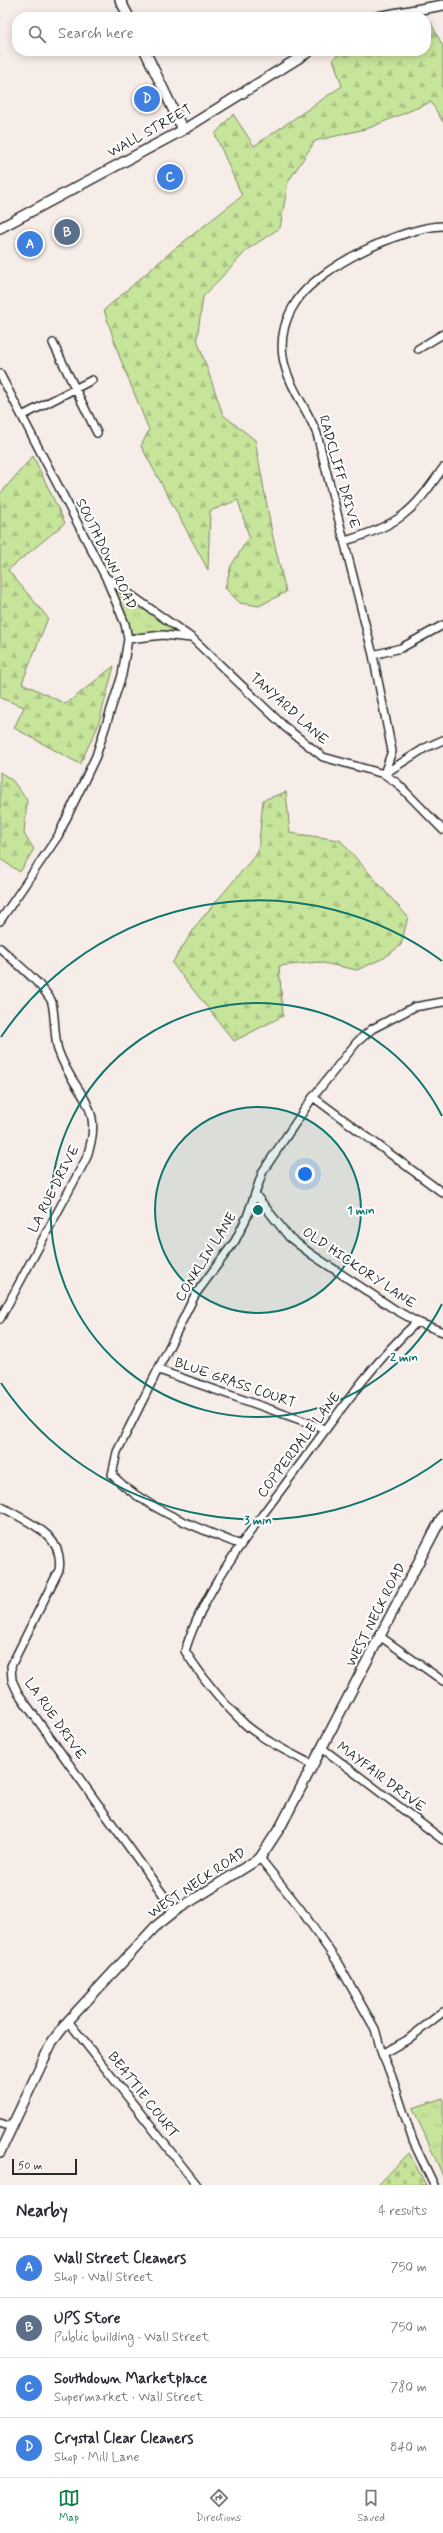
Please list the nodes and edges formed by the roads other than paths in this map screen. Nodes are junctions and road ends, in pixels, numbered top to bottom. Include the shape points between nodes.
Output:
1 (120, 0) edge
2 (443, 5) edge
3 (126, 12) edge
4 (404, 12) edge
5 (147, 56) edge
6 (302, 56) edge
7 (183, 130) junction
8 (443, 226) edge
9 (0, 228) edge
10 (443, 334) edge
11 (52, 343) dead end
12 (418, 348) dead end
13 (0, 374) edge
14 (92, 380) dead end
15 (74, 387) junction
16 (22, 416) junction
17 (97, 433) dead end
18 (443, 468) edge
19 (345, 541) junction
20 (106, 578) junction
21 (443, 625) edge
22 (192, 638) junction
23 (128, 639) junction
24 (372, 655) junction
25 (443, 740) edge
26 (384, 774) junction
27 (443, 830) edge
28 (0, 921) edge
29 (0, 948) edge
30 (443, 1002) edge
31 (313, 1097) junction
32 (443, 1193) edge
33 (255, 1194) junction
34 (0, 1319) edge
35 (417, 1322) junction
36 (443, 1332) edge
37 (159, 1370) junction
38 (326, 1429) junction
39 (0, 1506) edge
40 (443, 1515) edge
41 (242, 1545) junction
42 (381, 1637) junction
43 (443, 1681) edge
44 (322, 1748) junction
45 (313, 1765) junction
46 (443, 1840) edge
47 (260, 1858) junction
48 (175, 1911) junction
49 (443, 2012) edge
50 (68, 2021) junction
51 (382, 2054) junction
52 (0, 2123) edge
53 (10, 2127) junction
54 (0, 2152) edge
55 (197, 2185) edge
56 (434, 2185) edge

1 - 3 street
2 - 4 street
5 - 7 street
6 - 7 street, WALL STREET
7 - 9 street, WALL STREET
8 - 19 street, RADCLIFF DRIVE via 408,231 378,243 314,281 296,301 283,329 283,356 290,379 317,434
10 - 12 street
11 - 15 street
13 - 16 street, SOUTHDOWN ROAD
14 - 15 street
15 - 16 street
15 - 17 street
16 - 20 street, SOUTHDOWN ROAD
18 - 19 street via 423,497 400,519 372,533
19 - 24 street, RADCLIFF DRIVE
20 - 22 street, TANYARD LANE
20 - 23 street, SOUTHDOWN ROAD via 125,624
21 - 24 street via 401,648
22 - 23 street via 163,635
22 - 26 street, TANYARD LANE via 285,727 323,757
23 - 28 street, SOUTHDOWN ROAD via 122,675 96,756 58,836
24 - 26 street, RADCLIFF DRIVE via 392,751
25 - 26 street
26 - 27 street, TANYARD LANE via 397,783
29 - 34 street, LA RUE DRIVE via 42,987 52,1002 58,1050 87,1102 93,1121 93,1140 86,1159
30 - 31 street, CONKLIN LANE via 414,1007 372,1029 357,1042
31 - 32 street
31 - 33 street, CONKLIN LANE via 263,1171
33 - 35 street, OLD HICKORY LANE via 289,1237 375,1297
33 - 37 street, CONKLIN LANE via 247,1217 234,1241 195,1295
35 - 36 street, OLD HICKORY LANE
35 - 38 street, COPPERDALE LANE via 384,1356
37 - 38 street, BLUE GRASS COURT
37 - 41 street, CONKLIN LANE via 118,1452 112,1474 130,1492 187,1524
38 - 41 street, COPPERDALE LANE
39 - 48 street, LA RUE DRIVE via 56,1542 61,1557 59,1570 11,1666 12,1680 18,1693
40 - 42 street, WEST NECK ROAD
41 - 45 street, COPPERDALE LANE via 206,1602 191,1631 186,1650 200,1674 247,1726 275,1745
42 - 43 street
42 - 44 street, WEST NECK ROAD
44 - 45 street, WEST NECK ROAD
44 - 46 street, MAYFAIR DRIVE
45 - 47 street, WEST NECK ROAD via 281,1826
47 - 48 street, WEST NECK ROAD
47 - 51 street via 336,1960 375,2029
48 - 50 street, WEST NECK ROAD via 155,1926
49 - 51 street via 407,2040
50 - 53 street, WEST NECK ROAD via 52,2042
50 - 55 street, BEATTIE COURT
51 - 56 street via 414,2141
52 - 53 street
53 - 54 street, WEST NECK ROAD

